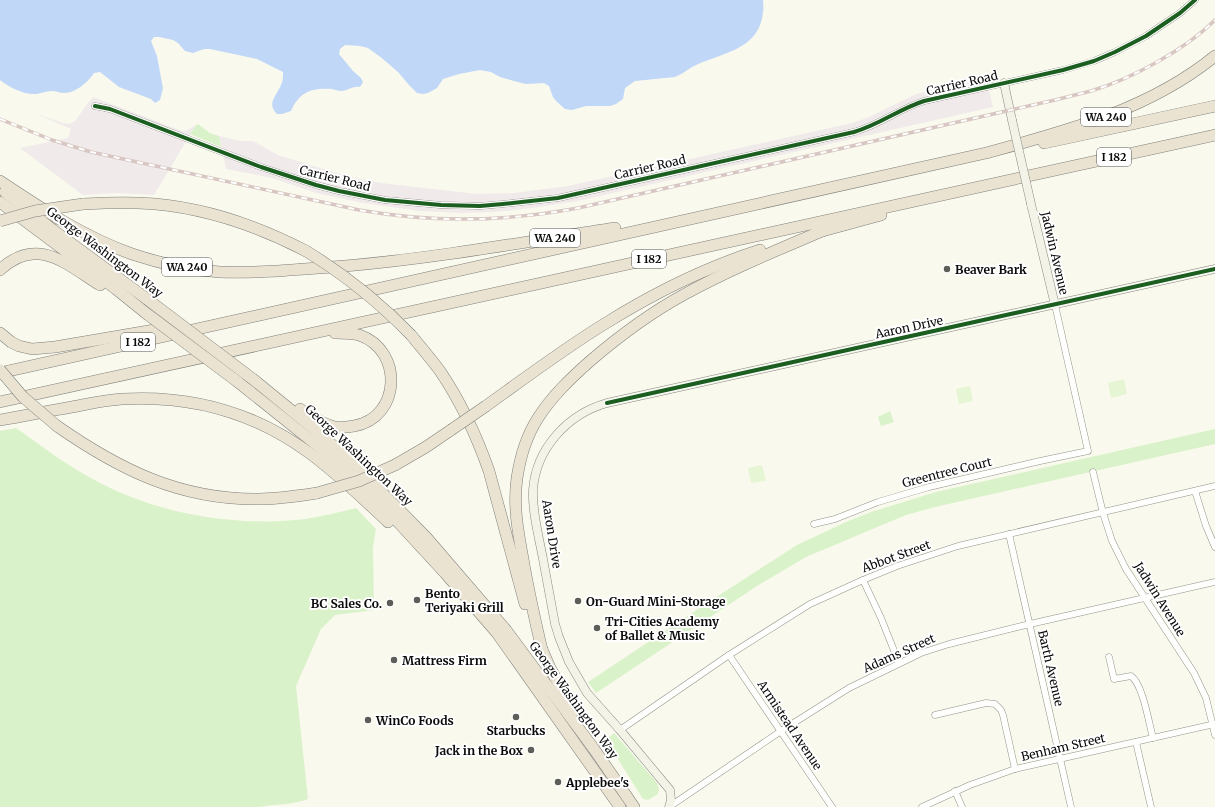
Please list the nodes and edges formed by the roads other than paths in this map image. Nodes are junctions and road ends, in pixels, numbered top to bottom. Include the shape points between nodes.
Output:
1 (1195, 0) edge
2 (1215, 56) edge
3 (1004, 83) junction
4 (95, 106) dead end
5 (1215, 106) edge
6 (1215, 135) edge
7 (986, 153) junction
8 (1014, 179) junction
9 (0, 181) edge
10 (0, 188) edge
11 (0, 202) edge
12 (717, 212) junction
13 (0, 221) edge
14 (822, 231) junction
15 (1215, 269) edge
16 (0, 270) edge
17 (1055, 305) junction
18 (276, 311) junction
19 (147, 314) junction
20 (0, 333) edge
21 (285, 340) junction
22 (0, 371) edge
23 (256, 381) junction
24 (0, 402) edge
25 (0, 420) edge
26 (1088, 451) joint
27 (1093, 472) dead end
28 (1215, 486) edge
29 (1195, 491) junction
30 (1103, 513) junction
31 (814, 524) dead end
32 (1009, 534) junction
33 (1215, 547) edge
34 (446, 573) junction
35 (863, 580) junction
36 (1215, 582) edge
37 (1144, 598) junction
38 (1030, 624) junction
39 (542, 650) junction
40 (730, 656) junction
41 (1109, 657) dead end
42 (899, 663) junction
43 (935, 715) dead end
44 (1214, 724) edge
45 (620, 730) junction
46 (781, 731) junction
47 (1215, 735) edge
48 (1153, 738) junction
49 (1136, 742) junction
50 (594, 749) junction
51 (1060, 759) junction
52 (1015, 769) junction
53 (955, 791) junction
54 (620, 807) edge
55 (634, 807) edge
56 (669, 807) edge
57 (832, 807) edge
58 (922, 807) edge
59 (962, 807) edge
60 (1071, 807) edge
61 (1151, 807) edge

1 - 3 street, Carrier Road via 1155,30 1115,52 1074,67
2 - 7 highway, WA 240 via 1167,88 1107,116
3 - 4 street, Carrier Road via 908,107 872,126 846,133 579,194 480,206 401,202 331,190 281,174 110,109
3 - 17 street, Jadwin Avenue, bridge
5 - 7 highway, I 182 via 1053,142
6 - 8 highway, I 182
7 - 12 highway, I 182
8 - 14 highway
8 - 21 highway, I 182
9 - 12 highway, WA 240 via 65,223 107,244 133,254 177,265 221,272 326,268 438,256
10 - 23 highway, George Washington Way, bridge
11 - 19 highway, George Washington Way
12 - 18 highway, I 182
13 - 39 highway, bridge via 35,211 83,204 139,203 198,211 273,235 328,264 361,288 411,335 440,372 462,408 490,477 529,620
14 - 22 highway, bridge via 732,260 633,307 584,337 426,447 395,465 359,481 317,493 240,499 202,494 159,483 121,466 57,426 23,396
14 - 39 highway via 746,263 683,295 628,331 570,378 537,419 520,464 515,510 528,592
15 - 17 street, Aaron Drive
16 - 19 highway via 21,255 44,254 70,266
17 - 26 street, Jadwin Avenue
17 - 45 street, Aaron Drive via 607,403 592,408 562,430 552,440 541,460 533,491 551,604 559,637 576,677
18 - 20 highway via 230,316 42,349 19,346
18 - 22 highway, I 182
19 - 34 highway, George Washington Way, bridge via 328,454
21 - 23 highway via 334,333 348,333 369,340 382,352 389,368 390,392 380,412 358,426 336,427 319,421
21 - 24 highway, I 182
23 - 50 highway, George Washington Way via 352,463 426,537 506,630
25 - 34 highway via 104,401 161,398 231,412 272,429 308,452
26 - 31 street, Greentree Court via 929,487
27 - 30 street, Jadwin Avenue
28 - 29 street, Abbot Street
29 - 30 street, Abbot Street
29 - 33 street
30 - 32 street, Abbot Street
30 - 37 street, Jadwin Avenue via 1112,541
32 - 35 street, Abbot Street via 958,546
32 - 38 street, Barth Avenue
34 - 54 highway, George Washington Way via 497,633
35 - 40 street, Abbot Street via 810,604
35 - 42 street
36 - 37 street, Adams Street
37 - 38 street, Adams Street
37 - 44 street, Jadwin Avenue via 1194,673 1206,698
38 - 42 street, Adams Street via 948,644
38 - 51 street, Barth Avenue
39 - 50 highway
40 - 45 street, Abbot Street
40 - 46 street, Armistead Avenue
41 - 48 street via 1114,679 1132,676 1136,681 1142,694
42 - 46 street, Adams Street via 849,688
43 - 52 street via 996,704 1003,715
44 - 47 street, Jadwin Avenue
44 - 48 street, Benham Street
45 - 56 street, Aaron Drive via 670,790
46 - 56 street, Adams Street
46 - 57 street, Armistead Avenue
48 - 49 street, Benham Street
49 - 51 street, Benham Street
49 - 61 street
50 - 55 highway, George Washington Way
51 - 52 street, Benham Street
51 - 60 street, Barth Avenue
52 - 53 street, Benham Street
53 - 58 street, Benham Street
53 - 59 street

